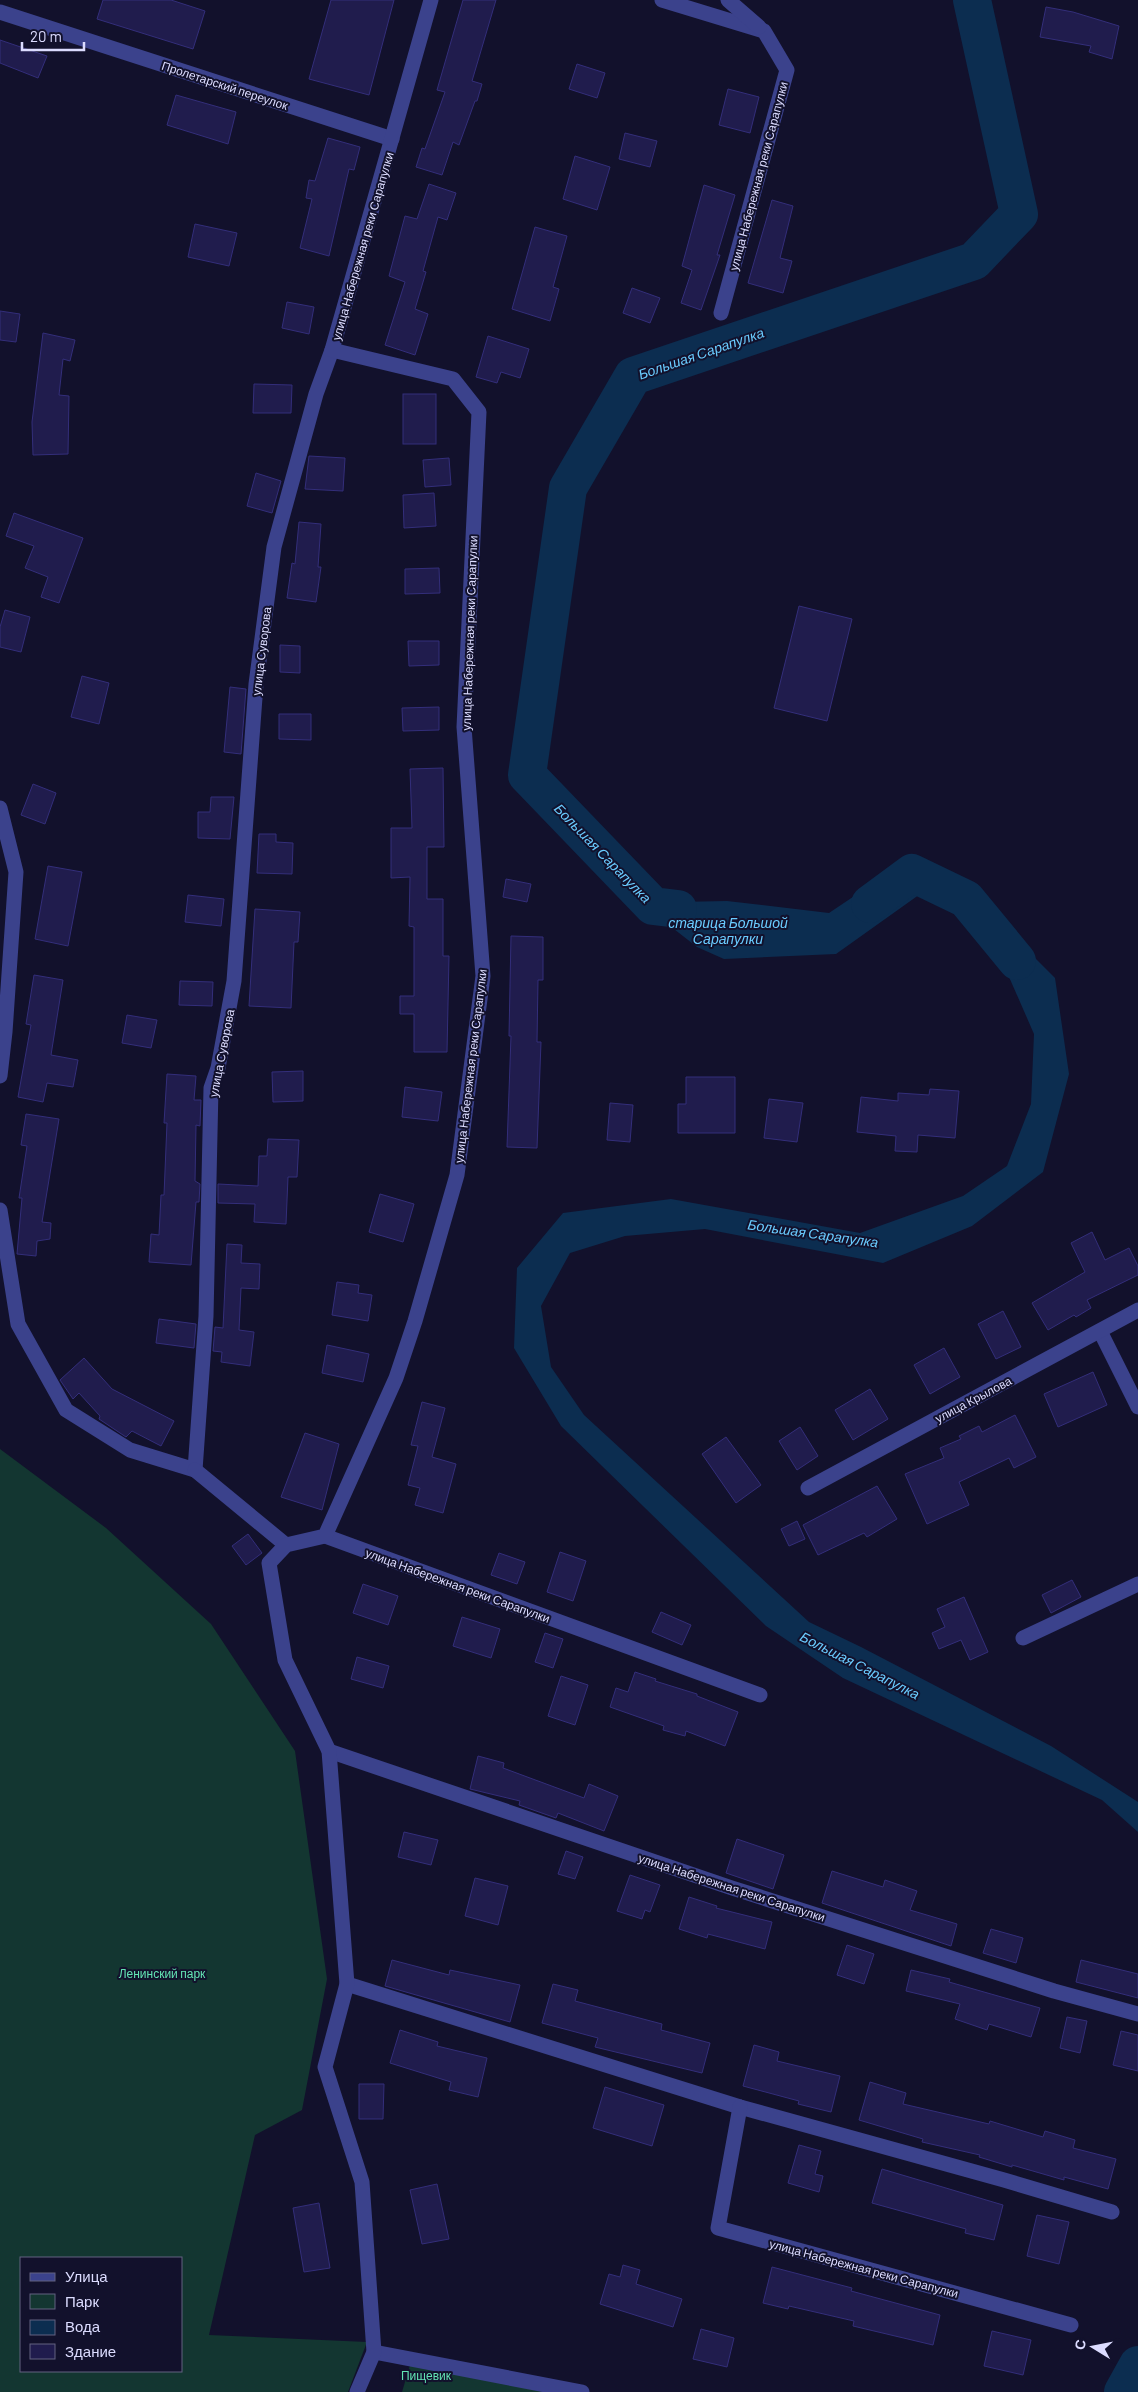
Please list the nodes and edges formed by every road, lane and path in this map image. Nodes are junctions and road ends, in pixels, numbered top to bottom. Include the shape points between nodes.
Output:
1 (431, 0) edge
2 (662, 0) edge
3 (728, 0) edge
4 (0, 12) edge
5 (764, 30) junction
6 (392, 138) junction
7 (722, 313) dead end
8 (332, 350) junction
9 (0, 808) edge
10 (0, 1076) edge
11 (0, 1210) edge
12 (1138, 1310) edge
13 (1100, 1331) junction
14 (1138, 1407) edge
15 (195, 1470) junction
16 (808, 1488) dead end
17 (325, 1536) junction
18 (286, 1545) junction
19 (1138, 1584) edge
20 (1023, 1638) dead end
21 (760, 1695) dead end
22 (328, 1751) junction
23 (347, 1984) junction
24 (1138, 2014) edge
25 (740, 2107) junction
26 (1112, 2212) dead end
27 (1071, 2325) dead end
28 (374, 2352) junction
29 (357, 2392) edge
30 (582, 2392) edge

1 - 6 street, улица Набережная реки Сарапулки
2 - 5 street
3 - 5 street
4 - 6 street, Пролетарский переулок
5 - 7 street, улица Набережная реки Сарапулки via 787,70
6 - 8 street, улица Набережная реки Сарапулки
8 - 15 street, улица Суворова via 316,394 274,547 256,684 234,981 218,1068 211,1088 206,1316
8 - 17 street, улица Набережная реки Сарапулки via 453,379 479,412 464,727 483,976 454,1184 396,1378
9 - 10 street via 16,872
11 - 15 street via 18,1324 66,1410 130,1450
12 - 13 street, улица Крылова
13 - 14 street
13 - 16 street, улица Крылова
15 - 18 street
17 - 18 street
17 - 21 street, улица Набережная реки Сарапулки
18 - 22 street via 269,1563 285,1660
19 - 20 street
22 - 23 street
22 - 24 street, улица Набережная реки Сарапулки via 732,1888 1054,1991
23 - 25 street
23 - 28 street via 325,2067 362,2182
25 - 26 street
25 - 27 street, улица Набережная реки Сарапулки via 718,2228
28 - 29 street
28 - 30 street

